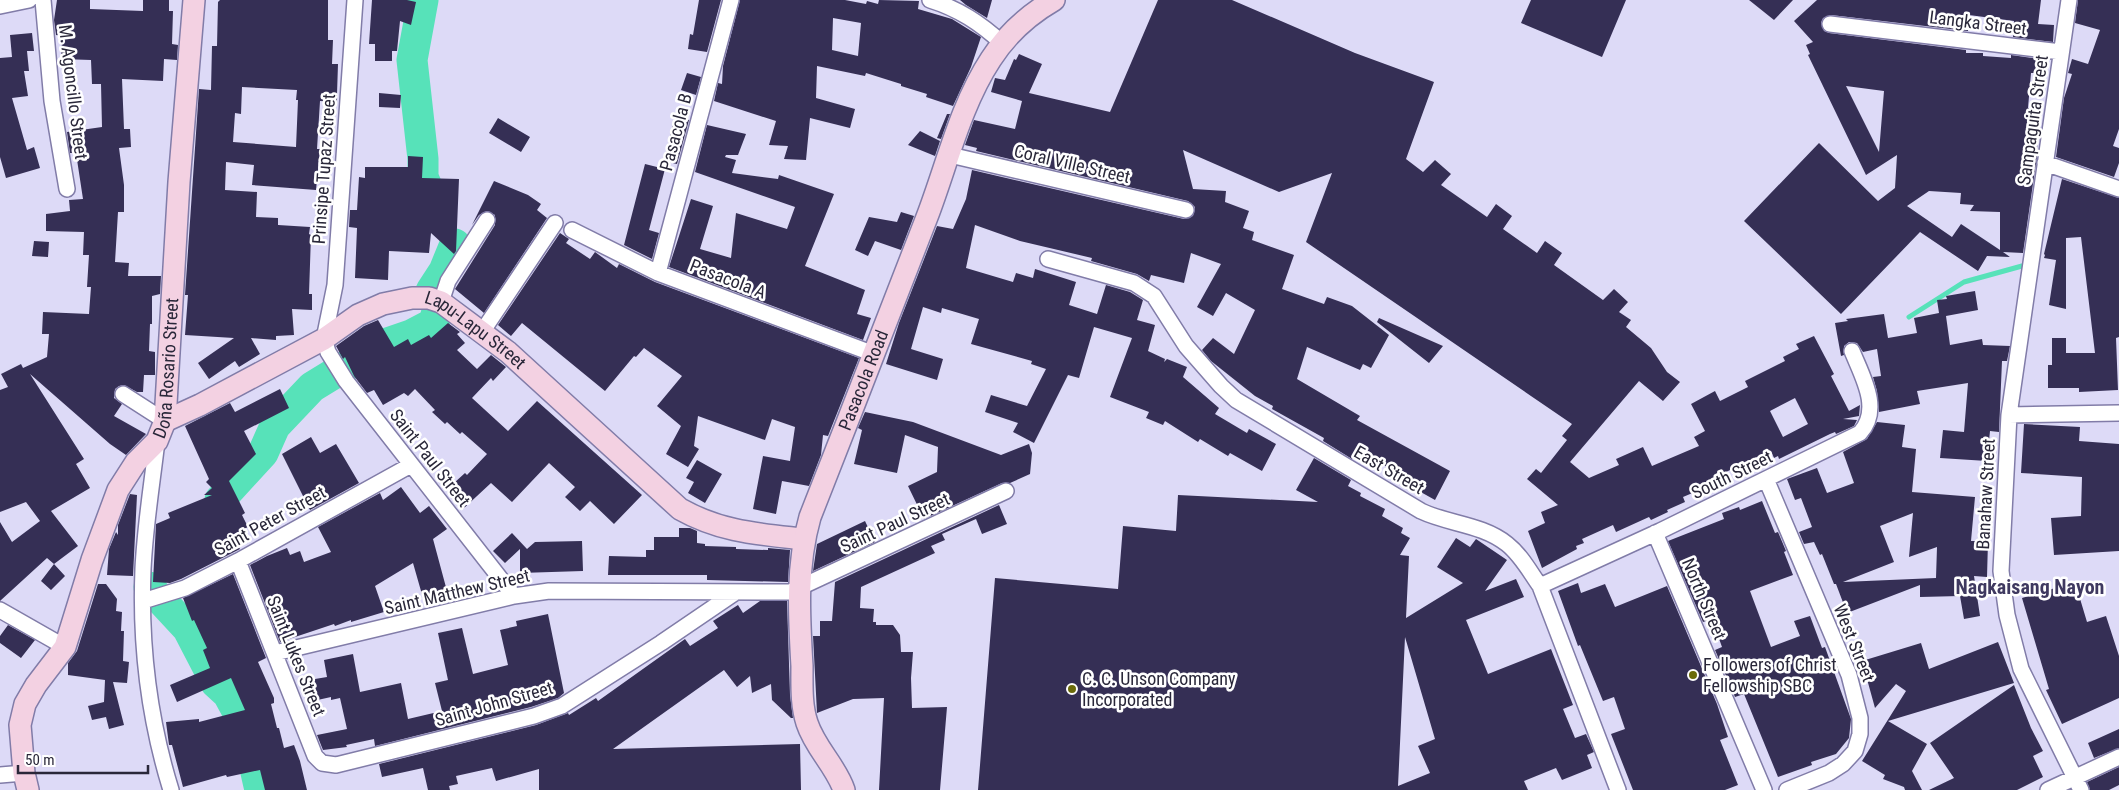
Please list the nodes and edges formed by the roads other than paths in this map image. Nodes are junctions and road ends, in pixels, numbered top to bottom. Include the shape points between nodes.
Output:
1 (28, 0) edge
2 (43, 0) edge
3 (194, 0) edge
4 (355, 0) edge
5 (731, 0) edge
6 (930, 0) edge
7 (2069, 0) edge
8 (1051, 1) edge
9 (0, 6) edge
10 (1830, 24) dead end
11 (1002, 43) junction
12 (2062, 52) junction
13 (950, 155) junction
14 (2045, 163) junction
15 (67, 189) dead end
16 (2119, 189) edge
17 (1186, 210) dead end
18 (2038, 216) joint
19 (487, 220) dead end
20 (555, 223) dead end
21 (572, 230) dead end
22 (1048, 259) dead end
23 (658, 273) junction
24 (441, 302) junction
25 (482, 332) junction
26 (324, 339) junction
27 (1852, 351) dead end
28 (874, 354) junction
29 (122, 394) dead end
30 (2119, 413) edge
31 (2009, 415) junction
32 (165, 421) junction
33 (157, 441) junction
34 (411, 465) junction
35 (1766, 479) junction
36 (1006, 491) dead end
37 (1655, 533) junction
38 (803, 539) junction
39 (238, 562) junction
40 (1540, 586) junction
41 (799, 588) junction
42 (736, 592) junction
43 (514, 596) junction
44 (143, 601) junction
45 (0, 610) edge
46 (65, 647) junction
47 (275, 653) junction
48 (2119, 756) edge
49 (322, 763) joint
50 (0, 775) edge
51 (26, 782) edge
52 (2078, 783) edge
53 (171, 790) edge
54 (844, 790) edge
55 (1618, 790) edge
56 (1764, 790) edge
57 (1787, 790) edge
58 (2048, 790) edge

1 - 9 street
2 - 15 street, M. Agoncillo Street via 52,101
3 - 32 street, Doña Rosario Street
4 - 26 street, Prinsipe Tupaz Street via 335,285
5 - 23 street, Pasacola B
6 - 11 street via 972,18
7 - 12 street, Sampaguita Street
8 - 11 street, Pasacola Road
10 - 12 street, Langka Street
11 - 13 street, Pasacola Road via 977,84
12 - 14 street, Sampaguita Street
13 - 17 street, Coral Ville Street
13 - 28 street, Pasacola Road
14 - 16 street
14 - 18 street, Sampaguita Street
18 - 31 street, Banahaw Street
19 - 24 street via 448,281
20 - 25 street
21 - 23 street, Pasacola A
22 - 40 street, East Street via 1143,288 1154,296 1186,346 1236,400 1421,511 1478,529 1507,544
23 - 28 street, Pasacola A
24 - 25 street, Lapu-Lapu Street
24 - 26 street, Lapu-Lapu Street via 412,298 383,304 358,315
25 - 38 street, Lapu-Lapu Street via 530,371 680,509 720,528
26 - 32 street, Lapu-Lapu Street
26 - 34 street, Saint Paul Street via 342,375
27 - 35 street, South Street via 1870,399 1867,426 1846,441
28 - 38 street, Pasacola Road
29 - 32 street
30 - 31 street
31 - 52 street, Banahaw Street via 2001,570 2007,615 2021,669
32 - 33 street, Doña Rosario Street
33 - 44 street via 145,542
33 - 46 street, Doña Rosario Street via 136,462 118,490
34 - 39 street, Saint Peter Street
34 - 43 street, Saint Paul Street
35 - 37 street, South Street
35 - 57 street, West Street via 1849,675 1860,718 1860,734 1844,764
36 - 41 street, Saint Paul Street
37 - 40 street, South Street
37 - 56 street, North Street
38 - 41 street, Pasacola Road
39 - 44 street, Saint Peter Street via 179,590
39 - 47 street, Saint Lukes Street
40 - 55 street, East Street
41 - 42 street, Saint Matthew Street via 790,592
41 - 54 street, Pasacola Road via 803,702 807,724 840,776
42 - 43 street, Saint Matthew Street via 583,590
42 - 49 street, Saint John Street via 562,706 534,716 336,765
43 - 47 street, Saint Matthew Street
44 - 53 street via 153,714
45 - 46 street
46 - 51 street, Doña Rosario Street via 25,704 20,725
47 - 49 street, Saint Lukes Street via 315,756
48 - 52 street
50 - 51 street
52 - 58 street

